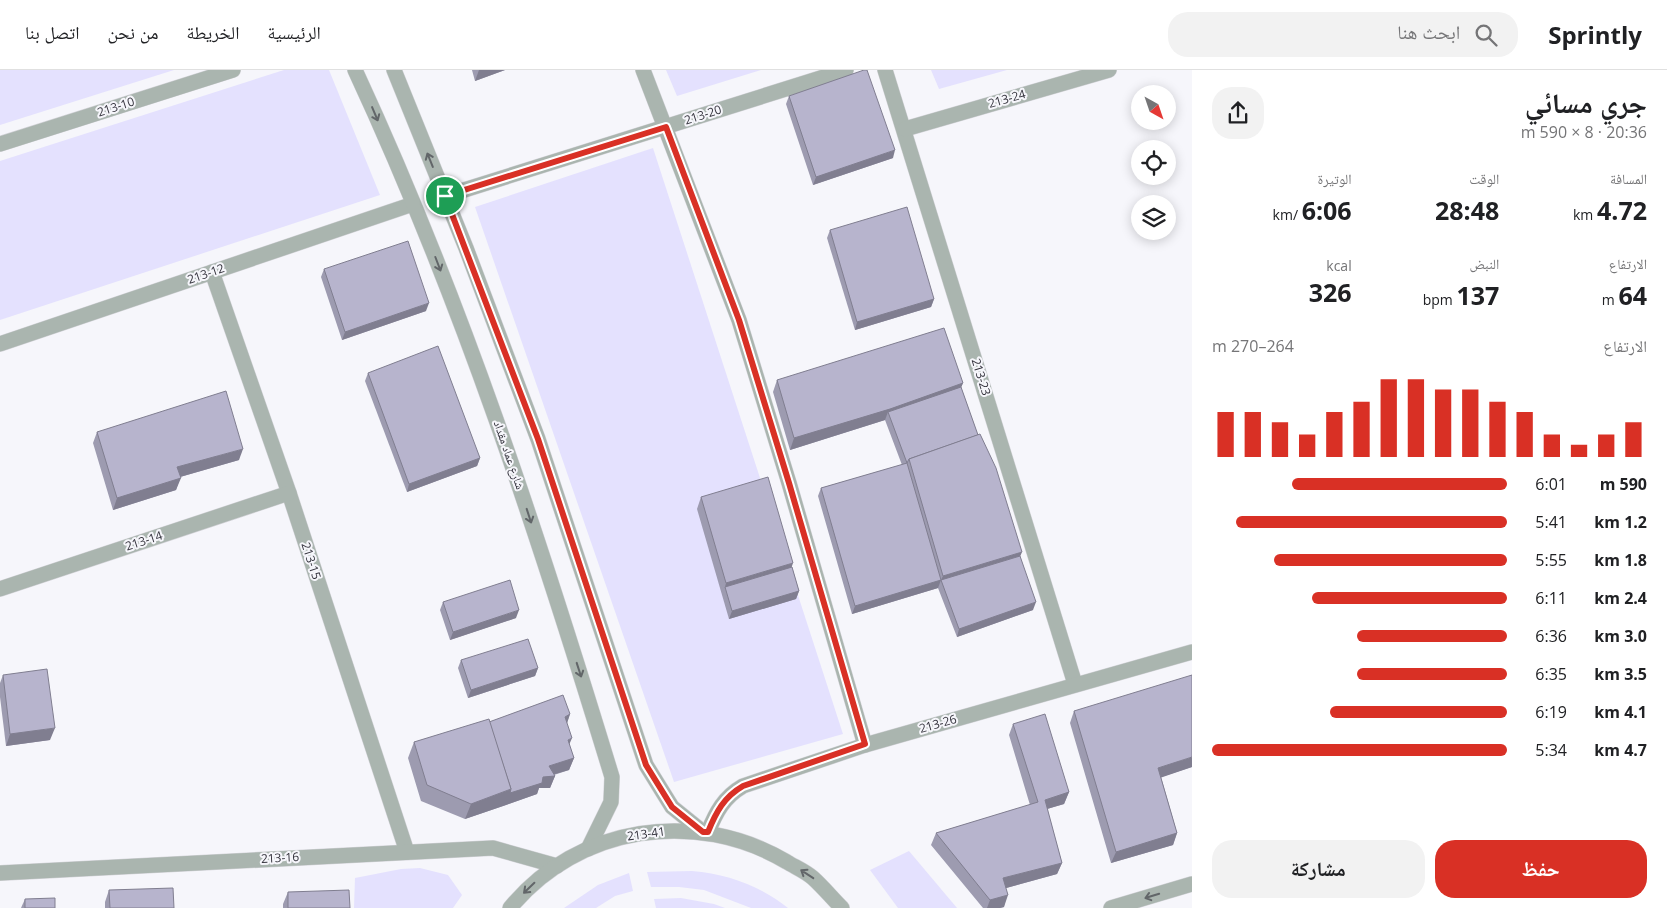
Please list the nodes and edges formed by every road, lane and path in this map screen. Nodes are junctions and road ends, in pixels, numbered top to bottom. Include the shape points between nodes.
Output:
1 (233, 70) edge
2 (355, 70) edge
3 (394, 70) edge
4 (644, 70) edge
5 (846, 70) edge
6 (886, 70) edge
7 (1109, 70) edge
8 (666, 127) junction
9 (905, 129) junction
10 (0, 144) edge
11 (445, 196) junction
12 (413, 204) junction
13 (212, 272) junction
14 (0, 344) edge
15 (289, 493) junction
16 (0, 589) edge
17 (1192, 652) edge
18 (1075, 684) junction
19 (865, 744) junction
20 (705, 832) junction
21 (588, 849) junction
22 (407, 852) junction
23 (557, 866) junction
24 (0, 873) edge
25 (1192, 884) edge
26 (510, 908) edge
27 (842, 908) edge
28 (1112, 908) edge

1 - 10 street, 213-10
2 -> 12 street, شارع عماد مقداد
11 -> 3 street
4 - 8 street
5 - 8 street, 213-20
6 - 9 street, 213-23
7 - 9 street, 213-24
8 - 11 street, 213-20
8 - 19 street via 739,320
9 - 18 street, 213-23
11 - 20 street via 538,439 646,765 672,807
12 - 13 street, 213-12
12 -> 21 street, شارع عماد مقداد via 509,456 612,778 611,802
13 - 14 street, 213-12
13 - 15 street, 213-15
15 - 16 street, 213-14
15 - 22 street, 213-15
17 - 18 street, 213-26
18 - 19 street, 213-26
19 - 20 street, 213-26 via 743,786 719,807
20 - 21 street, 213-41 via 644,832
27 -> 20 street, 213-41 via 812,877 763,848
21 - 23 street, 213-41
22 - 23 street, 213-16 via 493,848
22 - 24 street, 213-16
23 -> 26 street, 213-41 via 533,884
25 -> 28 street

